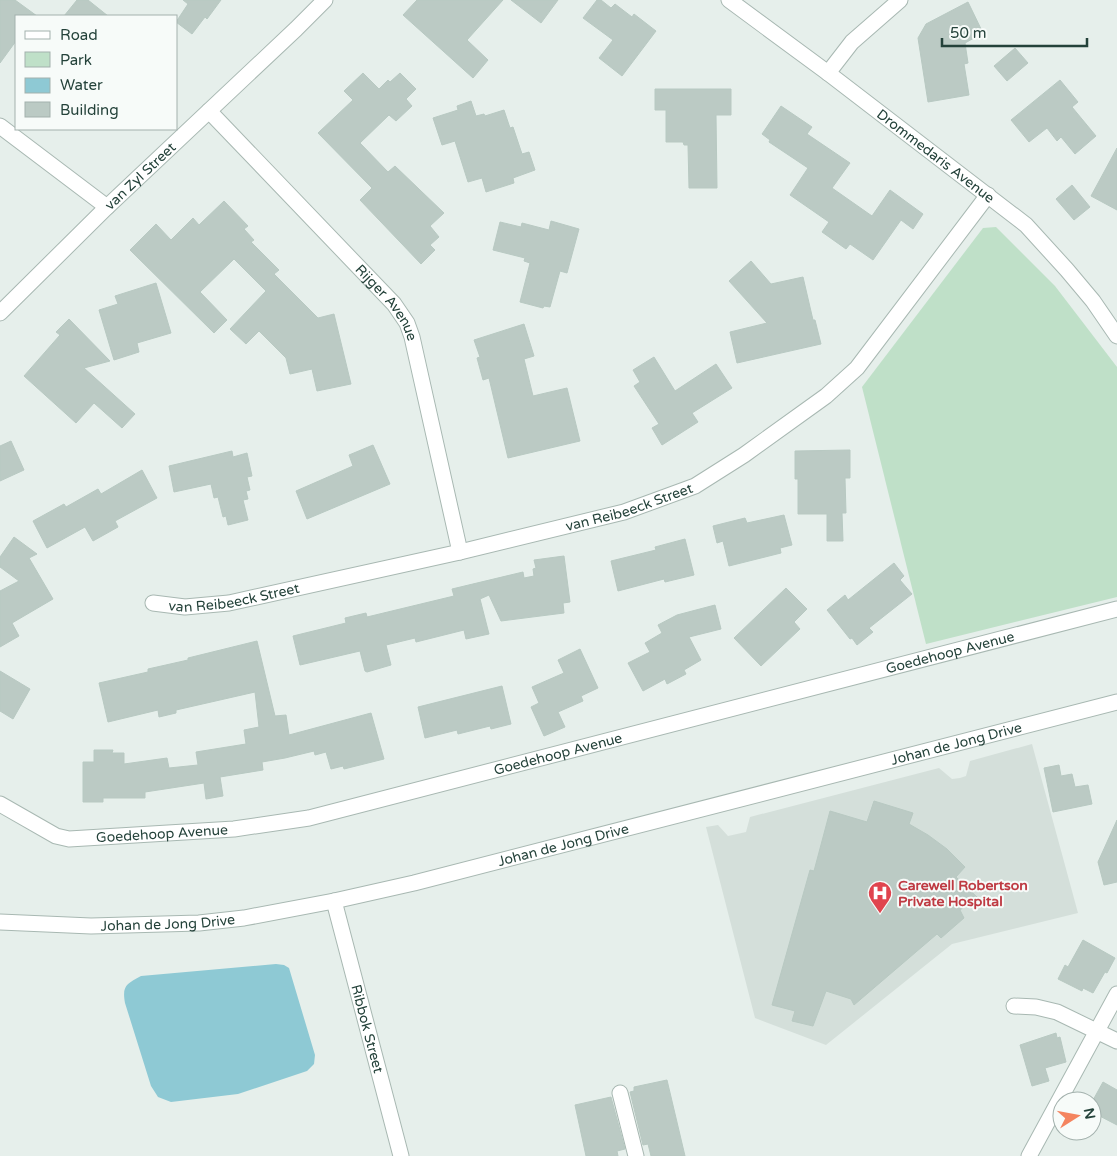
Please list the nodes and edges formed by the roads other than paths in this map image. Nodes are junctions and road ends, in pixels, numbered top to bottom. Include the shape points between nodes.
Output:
1 (325, 0) edge
2 (729, 0) edge
3 (900, 0) edge
4 (828, 73) junction
5 (209, 111) junction
6 (0, 126) edge
7 (988, 195) junction
8 (107, 207) junction
9 (0, 313) edge
10 (1117, 336) edge
11 (460, 552) junction
12 (153, 604) dead end
13 (1117, 609) edge
14 (1117, 702) edge
15 (0, 804) edge
16 (334, 902) junction
17 (0, 922) edge
18 (1117, 994) edge
19 (1014, 1006) dead end
20 (1097, 1030) junction
21 (1117, 1041) edge
22 (620, 1093) dead end
23 (401, 1156) edge
24 (636, 1156) edge
25 (1029, 1156) edge

1 - 5 street, van Zyl Street
2 - 4 street, Drommedaris Avenue
3 - 4 street via 852,42
4 - 7 street, Drommedaris Avenue
5 - 8 street, van Zyl Street
5 - 11 street, Rijger Avenue via 394,304 406,323 412,337
6 - 8 street
7 - 10 street, Drommedaris Avenue via 1026,225 1049,249 1093,301
7 - 11 street, van Reibeeck Street via 857,368 826,396 744,455 695,486 671,496 624,512
8 - 9 street, van Zyl Street
11 - 12 street, van Reibeeck Street via 230,603 185,607
13 - 15 street, Goedehoop Avenue via 309,818 234,829 69,839 56,836
14 - 16 street, Johan de Jong Drive
16 - 17 street, Johan de Jong Drive via 200,923 91,926
16 - 23 street, Ribbok Street
18 - 20 street
19 - 20 street via 1057,1012
20 - 21 street
20 - 25 street
22 - 24 street

